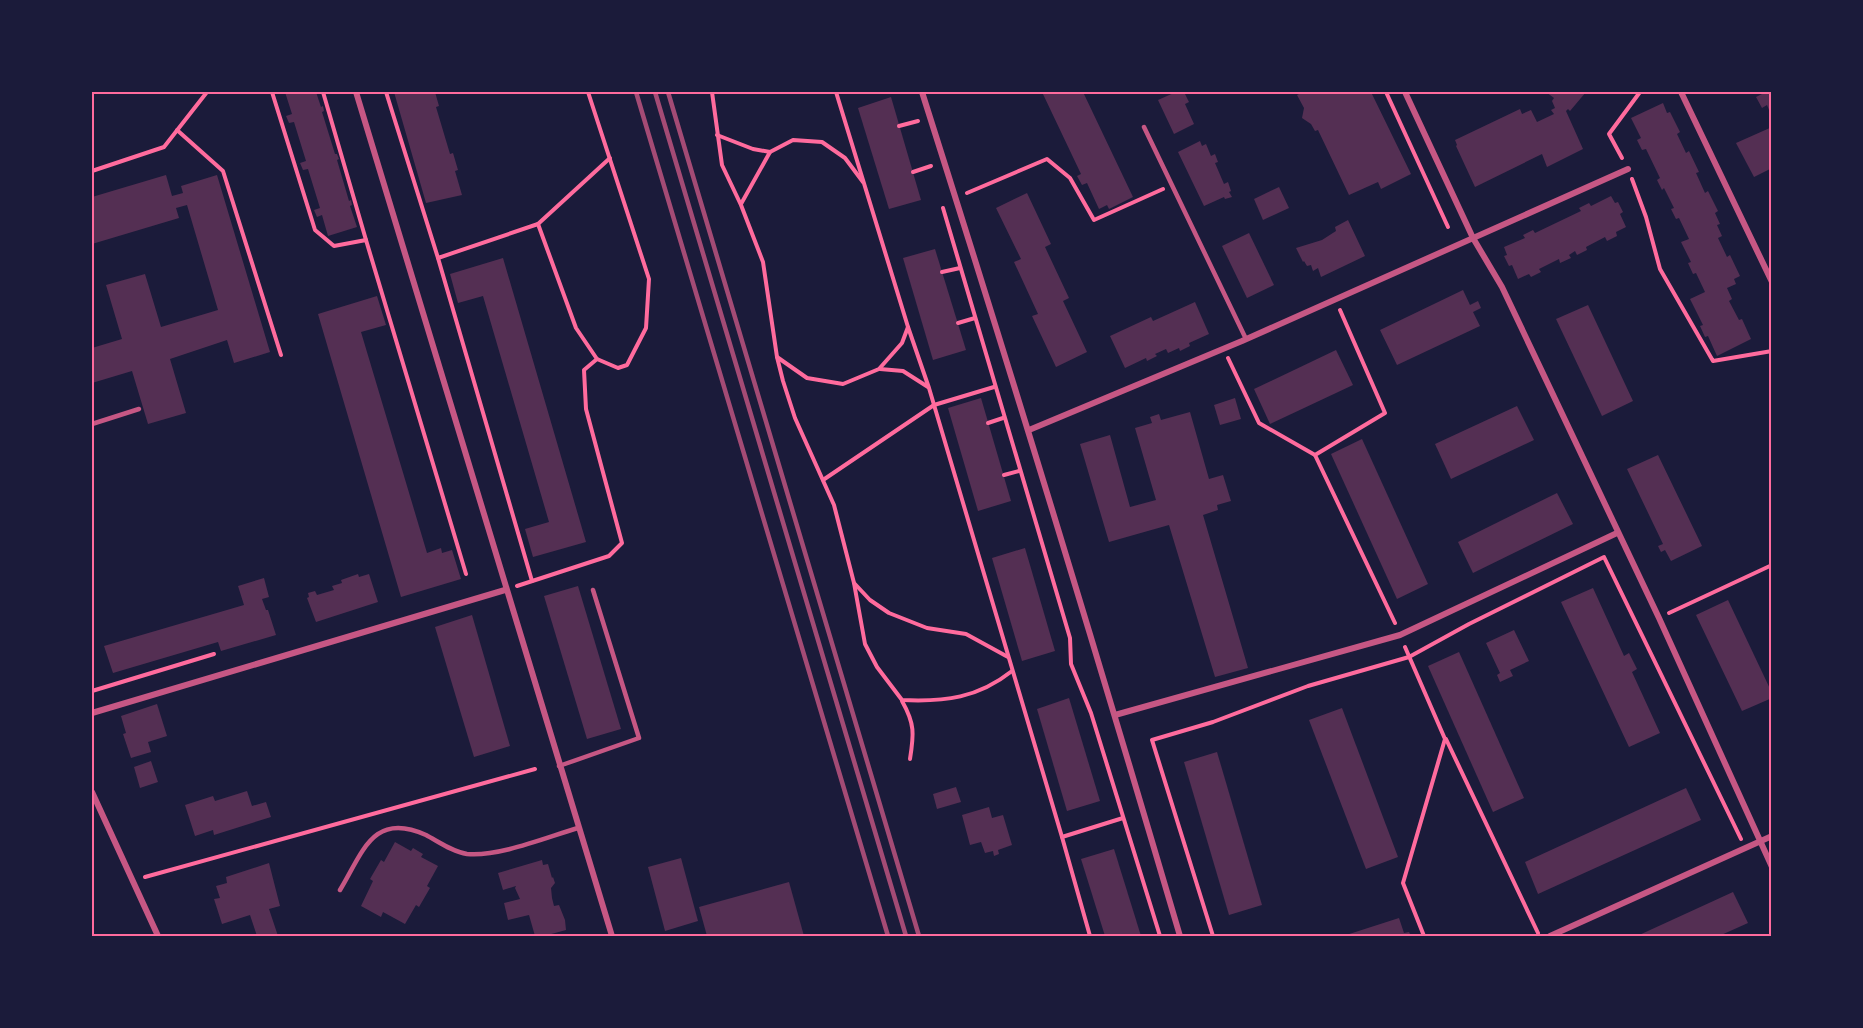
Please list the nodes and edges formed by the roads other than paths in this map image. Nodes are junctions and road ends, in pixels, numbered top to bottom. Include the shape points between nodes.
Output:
1 (356, 92) edge
2 (922, 92) edge
3 (1405, 92) edge
4 (1681, 92) edge
5 (1144, 128) dead end
6 (1628, 169) road end
7 (1473, 238) junction
8 (1772, 282) edge
9 (1246, 339) junction
10 (139, 409) dead end
11 (92, 424) edge
12 (1029, 430) junction
13 (1617, 533) junction
14 (506, 590) junction
15 (593, 590) dead end
16 (92, 713) edge
17 (1115, 715) junction
18 (559, 765) junction
19 (92, 792) edge
20 (578, 828) junction
21 (1772, 836) edge
22 (1761, 840) junction
23 (1772, 867) edge
24 (340, 890) dead end
25 (158, 936) edge
26 (612, 936) edge
27 (1180, 936) edge
28 (1550, 936) edge

1 - 14 street
2 - 12 street
3 - 7 street
4 - 8 street
5 - 9 lane
6 - 7 street
7 - 9 street
7 - 13 street via 1503,287
9 - 12 street
10 - 11 lane
12 - 17 street
13 - 17 street via 1400,635
13 - 22 street
14 - 16 street
14 - 18 street
15 - 18 lane via 639,738
17 - 27 street
18 - 20 street
19 - 25 street
20 - 24 lane via 494,852 466,854 398,826 385,829 372,838
20 - 26 street
21 - 22 street
22 - 23 street
22 - 28 street

